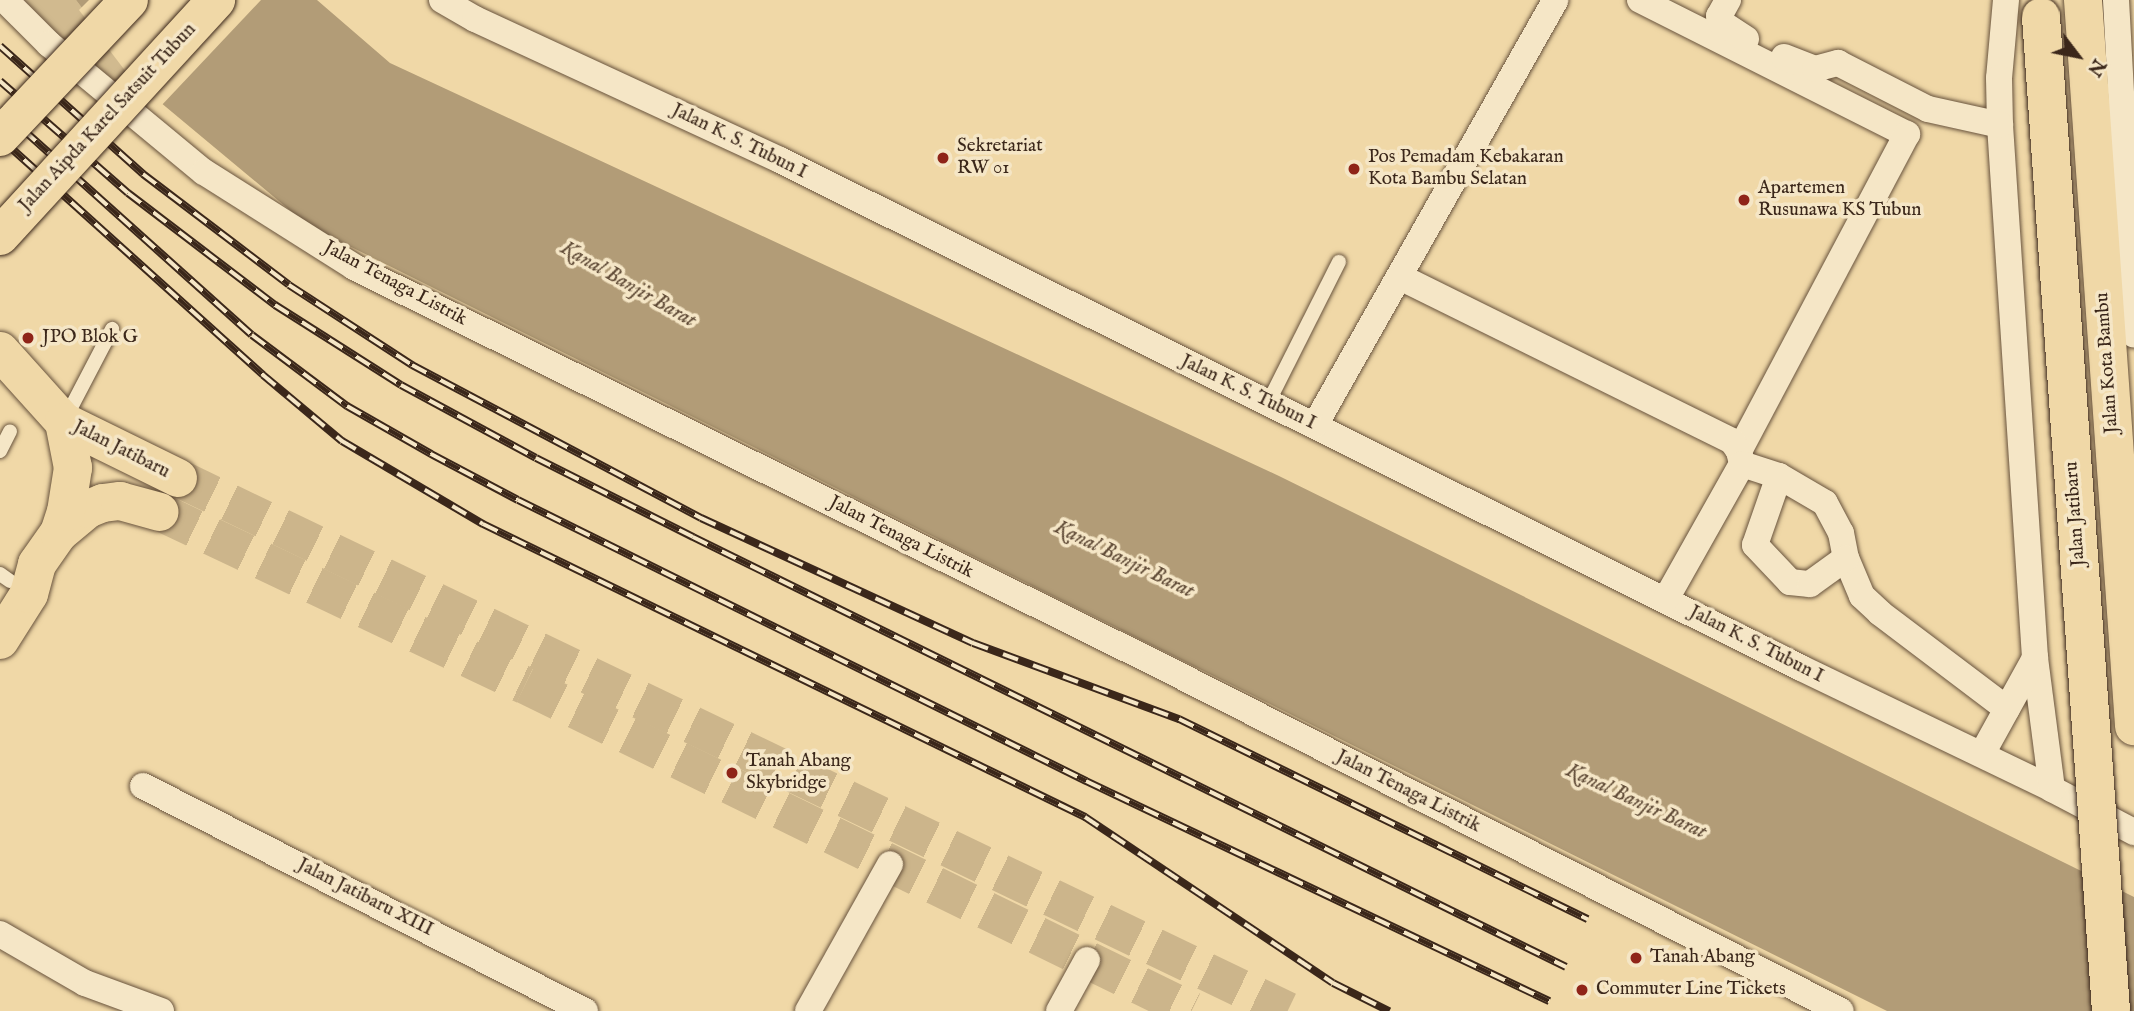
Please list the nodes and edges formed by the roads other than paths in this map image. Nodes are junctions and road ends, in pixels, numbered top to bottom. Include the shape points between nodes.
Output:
1 (5, 0) edge
2 (129, 0) edge
3 (216, 0) edge
4 (442, 0) edge
5 (1555, 0) edge
6 (1640, 0) edge
7 (1728, 0) edge
8 (2006, 0) edge
9 (2094, 4) edge
10 (2040, 8) edge
11 (2000, 125) junction
12 (0, 136) edge
13 (2128, 136) edge
14 (0, 236) edge
15 (1339, 262) dead end
16 (1401, 277) junction
17 (112, 329) dead end
18 (2134, 335) edge
19 (0, 351) edge
20 (1268, 403) junction
21 (64, 422) junction
22 (1315, 425) junction
23 (10, 430) dead end
24 (0, 451) edge
25 (1741, 457) junction
26 (1779, 477) junction
27 (178, 478) tunnel mouth
28 (160, 512) tunnel mouth
29 (59, 533) junction
30 (1846, 558) junction
31 (12, 579) edge
32 (1666, 599) junction
33 (0, 640) edge
34 (2035, 658) junction
35 (2007, 709) junction
36 (2134, 726) edge
37 (1982, 754) junction
38 (143, 786) dead end
39 (2052, 789) junction
40 (2134, 832) edge
41 (890, 864) dead end
42 (0, 934) edge
43 (1087, 960) dead end
44 (161, 1011) edge
45 (585, 1011) edge
46 (808, 1011) edge
47 (1059, 1011) edge
48 (1841, 1011) edge
49 (2111, 1011) edge

1 - 48 street, Jalan Tenaga Listrik via 49,44 204,172 354,267 1165,668
2 - 12 main road, bridge
3 - 14 main road, Jalan Aipda Karel Satsuit Tubun, bridge
4 - 20 street, Jalan K. S. Tubun I via 780,160
5 - 16 street
6 - 25 street via 1907,134
7 - 11 street via 1720,22 1807,68 1838,63 1928,109
8 - 11 street
9 - 13 street
9 - 36 main road, Jalan Kota Bambu
10 - 49 main road, Jalan Jatibaru, bridge
11 - 34 street
13 - 18 street
15 - 20 lane
16 - 22 street
16 - 25 street via 1732,441
17 - 21 lane
19 - 21 main road
20 - 22 street, Jalan K. S. Tubun I
21 - 27 main road, Jalan Jatibaru
21 - 29 main road via 73,468
22 - 32 street, Jalan K. S. Tubun I
23 - 24 lane
25 - 26 street
25 - 32 street
26 - 30 street via 1825,503 1841,533
26 - 30 street via 1755,545 1790,582 1810,584
28 - 29 main road, Jalan Jatibaru via 120,501 103,503
29 - 31 main road
30 - 35 street via 1862,596 1880,613
31 - 33 main road via 29,594
32 - 37 street, Jalan K. S. Tubun I
34 - 35 street
34 - 39 street
35 - 37 street
37 - 39 street, Jalan K. S. Tubun I
38 - 45 street, Jalan Jatibaru XIII
39 - 40 street, Jalan K. S. Tubun I
41 - 46 street
42 - 44 street via 85,983
43 - 47 street

